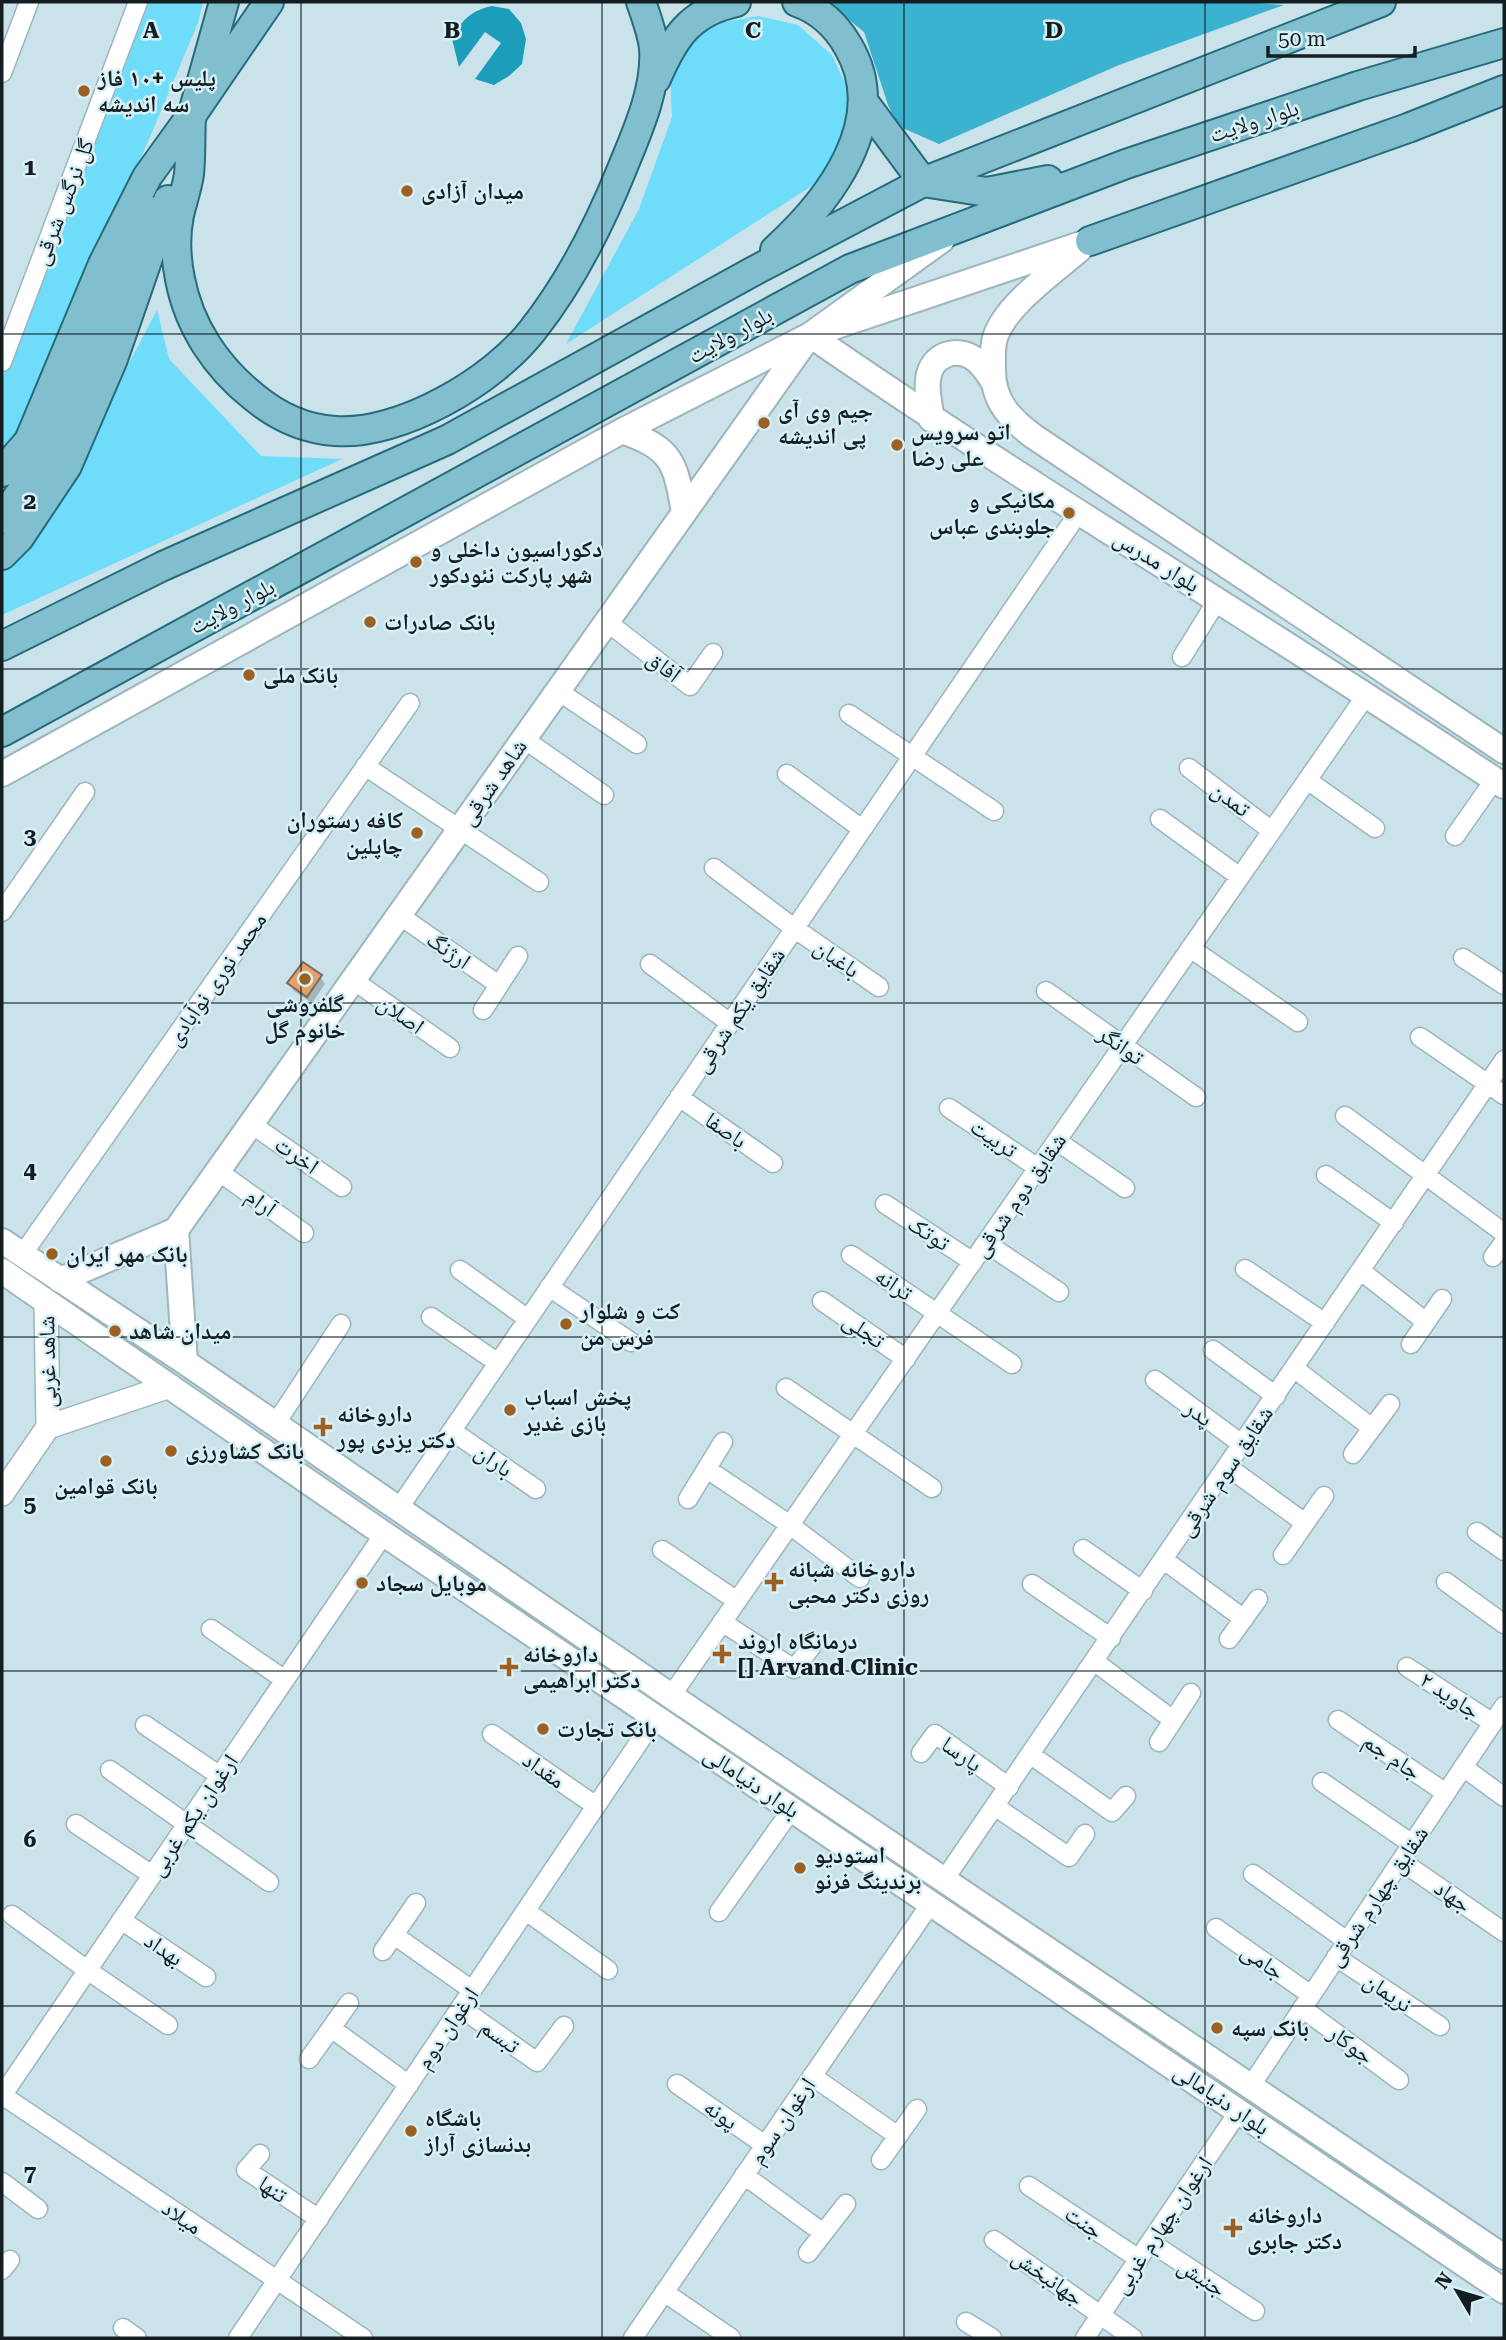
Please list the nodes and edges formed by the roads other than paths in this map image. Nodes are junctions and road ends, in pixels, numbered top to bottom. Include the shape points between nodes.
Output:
1 (29, 2) edge
2 (138, 2) edge
3 (224, 2) edge
4 (268, 2) edge
5 (641, 2) edge
6 (736, 2) edge
7 (797, 2) edge
8 (1380, 2) edge
9 (1504, 43) edge
10 (2, 73) edge
11 (1504, 89) edge
12 (650, 91) junction
13 (863, 101) junction
14 (191, 116) junction
15 (1126, 164) junction
16 (923, 182) junction
17 (959, 227) junction
18 (1090, 241) junction
19 (752, 272) junction
20 (810, 335) junction
21 (2, 362) edge
22 (993, 382) junction
23 (931, 419) junction
24 (622, 431) junction
25 (2, 472) edge
26 (10, 499) edge
27 (684, 512) junction
28 (1079, 512) junction
29 (2, 519) edge
30 (2, 555) edge
31 (1217, 599) junction
32 (88, 604) junction
33 (607, 622) junction
34 (2, 646) edge
35 (713, 653) dead end
36 (1182, 657) dead end
37 (2, 667) edge
38 (558, 691) junction
39 (1367, 694) junction
40 (410, 703) dead end
41 (849, 714) dead end
42 (2, 732) edge
43 (524, 739) junction
44 (637, 744) dead end
45 (1504, 751) edge
46 (911, 757) junction
47 (365, 766) junction
48 (1189, 768) dead end
49 (2, 774) edge
50 (787, 774) dead end
51 (1307, 780) junction
52 (1500, 782) edge
53 (85, 792) dead end
54 (604, 795) dead end
55 (994, 811) dead end
56 (1160, 819) dead end
57 (461, 828) junction
58 (1375, 828) dead end
59 (862, 829) junction
60 (1272, 831) junction
61 (1455, 836) dead end
62 (715, 868) dead end
63 (1240, 877) junction
64 (539, 881) dead end
65 (2, 912) edge
66 (399, 915) junction
67 (794, 928) junction
68 (1190, 948) junction
69 (518, 956) dead end
70 (1463, 958) dead end
71 (650, 964) dead end
72 (353, 980) junction
73 (499, 985) junction
74 (1504, 985) edge
75 (879, 987) dead end
76 (1046, 991) dead end
77 (483, 1010) dead end
78 (1298, 1022) dead end
79 (730, 1023) junction
80 (1420, 1037) dead end
81 (1122, 1046) junction
82 (450, 1048) dead end
83 (1504, 1060) edge
84 (1488, 1084) junction
85 (1504, 1095) edge
86 (679, 1097) junction
87 (1196, 1097) dead end
88 (949, 1108) dead end
89 (1345, 1116) dead end
90 (251, 1124) junction
91 (1057, 1141) junction
92 (773, 1163) dead end
93 (1038, 1167) junction
94 (218, 1171) junction
95 (1326, 1175) dead end
96 (1426, 1175) junction
97 (342, 1187) dead end
98 (1125, 1188) dead end
99 (885, 1204) dead end
100 (1394, 1223) junction
101 (176, 1230) junction
102 (304, 1233) dead end
103 (1504, 1233) edge
104 (2, 1241) edge
105 (986, 1242) junction
106 (1504, 1242) edge
107 (22, 1255) junction
108 (851, 1255) dead end
109 (1493, 1256) dead end
110 (973, 1262) junction
111 (1245, 1269) dead end
112 (460, 1270) dead end
113 (2, 1271) edge
114 (1361, 1272) junction
115 (60, 1280) junction
116 (550, 1287) junction
117 (1059, 1292) dead end
118 (1442, 1299) dead end
119 (46, 1301) junction
120 (822, 1301) dead end
121 (937, 1313) junction
122 (430, 1317) dead end
123 (528, 1319) junction
124 (1426, 1322) junction
125 (341, 1324) dead end
126 (1325, 1324) junction
127 (631, 1342) dead end
128 (1410, 1344) dead end
129 (1213, 1350) dead end
130 (905, 1359) junction
131 (185, 1362) junction
132 (498, 1363) junction
133 (1012, 1364) dead end
134 (1294, 1369) junction
135 (1155, 1380) dead end
136 (170, 1386) junction
137 (786, 1388) dead end
138 (1276, 1396) junction
139 (1390, 1404) dead end
140 (276, 1423) junction
141 (48, 1427) junction
142 (1372, 1428) junction
143 (452, 1431) junction
144 (853, 1434) junction
145 (723, 1442) dead end
146 (1243, 1445) junction
147 (1353, 1454) dead end
148 (1228, 1467) junction
149 (707, 1469) junction
150 (932, 1488) dead end
151 (536, 1489) dead end
152 (3, 1490) edge
153 (1324, 1496) dead end
154 (688, 1499) dead end
155 (399, 1508) junction
156 (1305, 1523) junction
157 (790, 1525) junction
158 (1477, 1532) dead end
159 (384, 1534) junction
160 (1083, 1549) dead end
161 (662, 1550) dead end
162 (1504, 1551) edge
163 (1283, 1555) dead end
164 (1164, 1560) junction
165 (860, 1578) dead end
166 (1447, 1582) dead end
167 (1032, 1584) dead end
168 (1143, 1591) junction
169 (1258, 1599) dead end
170 (737, 1601) junction
171 (1244, 1619) junction
172 (722, 1622) junction
173 (1504, 1624) edge
174 (211, 1629) dead end
175 (1111, 1638) junction
176 (1230, 1639) dead end
177 (812, 1646) dead end
178 (1095, 1662) junction
179 (1407, 1667) dead end
180 (285, 1680) junction
181 (1191, 1693) dead end
182 (671, 1696) junction
183 (1504, 1706) edge
184 (656, 1717) junction
185 (1174, 1720) junction
186 (1338, 1720) dead end
187 (1493, 1723) junction
188 (145, 1725) dead end
189 (492, 1734) dead end
190 (1159, 1742) dead end
191 (920, 1753) dead end
192 (1031, 1755) junction
193 (1463, 1767) junction
194 (110, 1770) dead end
195 (220, 1776) junction
196 (1322, 1782) dead end
197 (1009, 1787) junction
198 (1446, 1793) junction
199 (1126, 1796) dead end
200 (1504, 1797) edge
201 (596, 1806) junction
202 (996, 1807) junction
203 (792, 1809) junction
204 (188, 1823) junction
205 (76, 1824) dead end
206 (1085, 1834) dead end
207 (1412, 1844) junction
208 (1401, 1861) junction
209 (1253, 1874) dead end
210 (152, 1875) junction
211 (944, 1881) junction
212 (270, 1882) dead end
213 (416, 1903) dead end
214 (931, 1903) junction
215 (526, 1911) junction
216 (719, 1912) dead end
217 (12, 1914) dead end
218 (121, 1920) junction
219 (1216, 1928) dead end
220 (1504, 1932) edge
221 (394, 1935) junction
222 (1347, 1941) junction
223 (383, 1951) dead end
224 (1336, 1957) junction
225 (608, 1969) dead end
226 (87, 1970) junction
227 (206, 1977) dead end
228 (472, 1990) junction
229 (1307, 2002) junction
230 (349, 2003) dead end
231 (461, 2008) junction
232 (168, 2025) dead end
233 (564, 2026) dead end
234 (1440, 2026) dead end
235 (331, 2028) junction
236 (309, 2059) dead end
237 (812, 2076) junction
238 (1399, 2080) dead end
239 (677, 2084) dead end
240 (409, 2085) junction
241 (1250, 2087) junction
242 (2, 2096) edge
243 (917, 2109) dead end
244 (1240, 2111) junction
245 (898, 2136) junction
246 (765, 2145) junction
247 (260, 2154) dead end
248 (881, 2160) dead end
249 (744, 2175) junction
250 (2, 2182) edge
251 (1029, 2186) dead end
252 (846, 2204) dead end
253 (38, 2209) dead end
254 (319, 2219) junction
255 (823, 2233) junction
256 (994, 2240) dead end
257 (1150, 2242) junction
258 (808, 2253) dead end
259 (1504, 2257) edge
260 (1139, 2259) junction
261 (278, 2281) junction
262 (1504, 2291) edge
263 (664, 2292) junction
264 (1255, 2311) dead end
265 (1101, 2315) junction
266 (967, 2322) dead end
267 (238, 2338) edge
268 (363, 2338) edge
269 (632, 2338) edge
270 (731, 2338) edge
271 (992, 2338) edge
272 (1085, 2338) edge
273 (1133, 2338) edge

1 - 10 street
2 - 21 street, گل نرگس شرقی
3 - 14 main road
4 - 14 main road
5 - 12 main road via 654,48
6 - 12 main road via 698,15 677,38
7 - 13 main road via 811,6 842,35 857,61
8 - 16 main road, بلوار ولایت
9 - 15 main road, بلوار ولایت via 1358,86
11 - 18 main road via 1408,128
12 - 14 main road via 606,207 571,274 531,332 480,380 427,411 368,429 337,432 273,412 234,382 205,346 190,313 176,250 189,175
13 - 16 main road
13 - 19 main road via 848,162 800,228
14 - 25 main road via 140,189 103,264 29,441
14 - 26 main road via 142,220 117,292 43,461
14 - 30 main road via 150,257 103,383 67,466 19,538
15 - 16 main road via 987,192
15 - 17 main road, بلوار ولایت
16 - 19 main road, بلوار ولایت
17 - 20 main road
17 - 42 main road, بلوار ولایت via 850,269
18 - 20 main road
18 - 22 main road via 1003,322 995,339
19 - 32 main road, بلوار ولایت via 447,440
20 - 23 main road, بلوار مدرس
20 - 24 main road, بلوار ولایت
20 - 27 main road, شاهد شرقی
22 - 23 main road via 978,361 964,352 943,355 932,366 928,380
22 - 45 main road, بلوار مدرس via 1005,411 1033,436
23 - 28 main road, بلوار مدرس
24 - 27 main road via 648,440 669,457 678,476
24 - 49 main road, بلوار ولایت
26 - 29 main road
27 - 33 main road, شاهد شرقی
28 - 31 main road, بلوار مدرس
28 - 46 street, شقایق یکم شرقی
31 - 36 street
31 - 39 main road, بلوار مدرس
32 - 34 main road, بلوار ولایت
32 - 37 main road
33 - 35 street, آفاق via 690,686
33 - 38 main road, شاهد شرقی
38 - 43 main road, شاهد شرقی
38 - 44 street
39 - 51 street, شقایق دوم شرقی
39 - 52 main road, بلوار مدرس
40 - 47 street, محمد نوری نوآبادی
41 - 46 street
43 - 54 street
43 - 57 main road, شاهد شرقی
46 - 55 street
46 - 59 street, شقایق یکم شرقی
47 - 57 street
47 - 107 street, محمد نوری نوآبادی
48 - 60 street, تمدن
50 - 59 street
51 - 58 street
51 - 60 street, شقایق دوم شرقی
52 - 61 street
53 - 65 street
56 - 63 street
57 - 64 street
57 - 66 main road, شاهد شرقی
59 - 67 street, شقایق یکم شرقی
60 - 63 street, شقایق دوم شرقی
62 - 67 street, باغبان
63 - 68 street, شقایق دوم شرقی
66 - 72 main road, شاهد شرقی
66 - 73 street, ارژنگ
67 - 75 street, باغبان
67 - 79 street, شقایق یکم شرقی
68 - 78 street
68 - 81 street, شقایق دوم شرقی
69 - 73 street
70 - 74 street
71 - 79 street
72 - 82 street, اصلان
72 - 90 main road, شاهد شرقی
73 - 77 street
76 - 81 street, توانگر
79 - 86 street, شقایق یکم شرقی
80 - 84 street
81 - 87 street, توانگر
81 - 91 street, شقایق دوم شرقی
83 - 84 street, شقایق سوم شرقی
84 - 85 street
84 - 96 street, شقایق سوم شرقی
86 - 92 street, باصفا
86 - 116 street, شقایق یکم شرقی
88 - 93 street, تربیت
89 - 96 street
90 - 94 main road, شاهد شرقی
90 - 97 street, اخرت
91 - 93 street, شقایق دوم شرقی
91 - 98 street
93 - 105 street, شقایق دوم شرقی
94 - 101 main road, شاهد شرقی
94 - 102 street, آرام
95 - 100 street
96 - 100 street, شقایق سوم شرقی
96 - 103 street
99 - 110 street, توتک
100 - 114 street, شقایق سوم شرقی
101 - 115 main road
101 - 131 main road
104 - 107 main road, بلوار دنیامالی
105 - 110 street, شقایق دوم شرقی
105 - 117 street
106 - 109 street
107 - 115 main road, بلوار دنیامالی
108 - 121 street, ترانه
110 - 121 street, شقایق دوم شرقی
111 - 126 street
112 - 123 street
113 - 119 main road, بلوار دنیامالی
114 - 124 street
114 - 126 street, شقایق سوم شرقی
115 - 131 main road, بلوار دنیامالی
116 - 123 street, شقایق یکم شرقی
116 - 127 street
118 - 124 street
119 - 136 main road, بلوار دنیامالی
119 - 141 street, شاهد غربی
120 - 130 street, تجلی
121 - 130 street, شقایق دوم شرقی
121 - 133 street, ترانه
122 - 132 street
123 - 132 street, شقایق یکم شرقی
124 - 128 street
125 - 140 street
126 - 134 street, شقایق سوم شرقی
129 - 138 street
130 - 144 street, شقایق دوم شرقی
131 - 140 main road, بلوار دنیامالی
132 - 143 street, شقایق یکم شرقی
134 - 138 street, شقایق سوم شرقی
134 - 142 street
135 - 146 street, پدر
136 - 141 street
136 - 159 main road, بلوار دنیامالی
137 - 144 street
138 - 146 street, شقایق سوم شرقی
139 - 142 street
140 - 155 main road, بلوار دنیامالی
141 - 152 street, شاهد غربی
142 - 147 street
143 - 151 street, باران
143 - 155 street, شقایق یکم شرقی
144 - 150 street
144 - 157 street, شقایق دوم شرقی
145 - 149 street
146 - 148 street, شقایق سوم شرقی
148 - 156 street
148 - 164 street, شقایق سوم شرقی
149 - 154 street
149 - 157 street
153 - 156 street
155 - 182 main road, بلوار دنیامالی
156 - 163 street
157 - 165 street
157 - 170 street, شقایق دوم شرقی
158 - 162 street
159 - 180 street, ارغوان یکم غربی
159 - 184 main road, بلوار دنیامالی
160 - 168 street
161 - 170 street
164 - 168 street, شقایق سوم شرقی
164 - 171 street
166 - 173 street
167 - 175 street
168 - 175 street, شقایق سوم شرقی
169 - 171 street
170 - 172 street, شقایق دوم شرقی
171 - 176 street
172 - 177 street via 794,1669
172 - 182 street, شقایق دوم شرقی
174 - 180 street
175 - 178 street, شقایق سوم شرقی
178 - 185 street
178 - 192 street, شقایق سوم شرقی
179 - 187 street, جاوید ۲
180 - 195 street, ارغوان یکم غربی
181 - 185 street
182 - 211 main road, بلوار دنیامالی
183 - 187 street, شقایق چهارم شرقی
184 - 201 street, ارغوان دوم
184 - 203 main road, بلوار دنیامالی
185 - 190 street
186 - 198 street, جام جم
187 - 193 street, شقایق چهارم شرقی
188 - 195 street
189 - 201 street, مقداد
191 - 197 street, پارسا via 935,1734
192 - 197 street, شقایق سوم شرقی
192 - 199 street via 1112,1812
193 - 198 street, شقایق چهارم شرقی
193 - 200 street
194 - 204 street
195 - 204 street, ارغوان یکم غربی
196 - 207 street
197 - 202 street, شقایق سوم شرقی
198 - 207 street, شقایق چهارم شرقی
201 - 215 street, ارغوان دوم
202 - 206 street via 1069,1857
202 - 211 street, شقایق سوم شرقی
203 - 214 main road, بلوار دنیامالی
203 - 216 street
204 - 210 street, ارغوان یکم غربی
204 - 212 street
205 - 210 street
207 - 208 street, شقایق چهارم شرقی
208 - 220 street, جهاد
208 - 222 street, شقایق چهارم شرقی
209 - 222 street
210 - 218 street, ارغوان یکم غربی
211 - 241 main road, بلوار دنیامالی
213 - 221 street
214 - 237 street, ارغوان سوم
214 - 244 main road, بلوار دنیامالی
215 - 225 street
215 - 228 street, ارغوان دوم
217 - 226 street
218 - 226 street, ارغوان یکم غربی
218 - 227 street, بهداد
219 - 229 street, جامی
221 - 223 street
221 - 228 street
222 - 224 street, شقایق چهارم شرقی
224 - 229 street, شقایق چهارم شرقی
224 - 234 street, نریمان
226 - 232 street
226 - 242 street, ارغوان یکم غربی
228 - 231 street, ارغوان دوم
229 - 238 street, جوکار
229 - 241 street, شقایق چهارم شرقی
230 - 235 street
231 - 233 street, تبسم via 537,2062
231 - 240 street, ارغوان دوم
235 - 236 street
235 - 240 street
237 - 245 street
237 - 246 street, ارغوان سوم
239 - 246 street, پونه
240 - 254 street, ارغوان دوم
241 - 259 main road, بلوار دنیامالی
242 - 261 street, میلاد
243 - 245 street
244 - 257 street, ارغوان چهارم غربی
244 - 262 main road, بلوار دنیامالی
245 - 248 street
246 - 249 street, ارغوان سوم
247 - 254 street, تنها via 246,2170
249 - 255 street
249 - 263 street, ارغوان سوم
250 - 253 street
251 - 260 street, جنت
252 - 255 street
254 - 261 street, ارغوان دوم
255 - 258 street
256 - 265 street, جهانبخش
257 - 260 street, ارغوان چهارم غربی
257 - 264 street, جنبش
260 - 265 street, ارغوان چهارم غربی
261 - 267 street, ارغوان دوم
261 - 268 street, میلاد
263 - 269 street, ارغوان سوم
263 - 270 street
265 - 272 street, ارغوان چهارم غربی
265 - 273 street, جهانبخش
266 - 271 street

